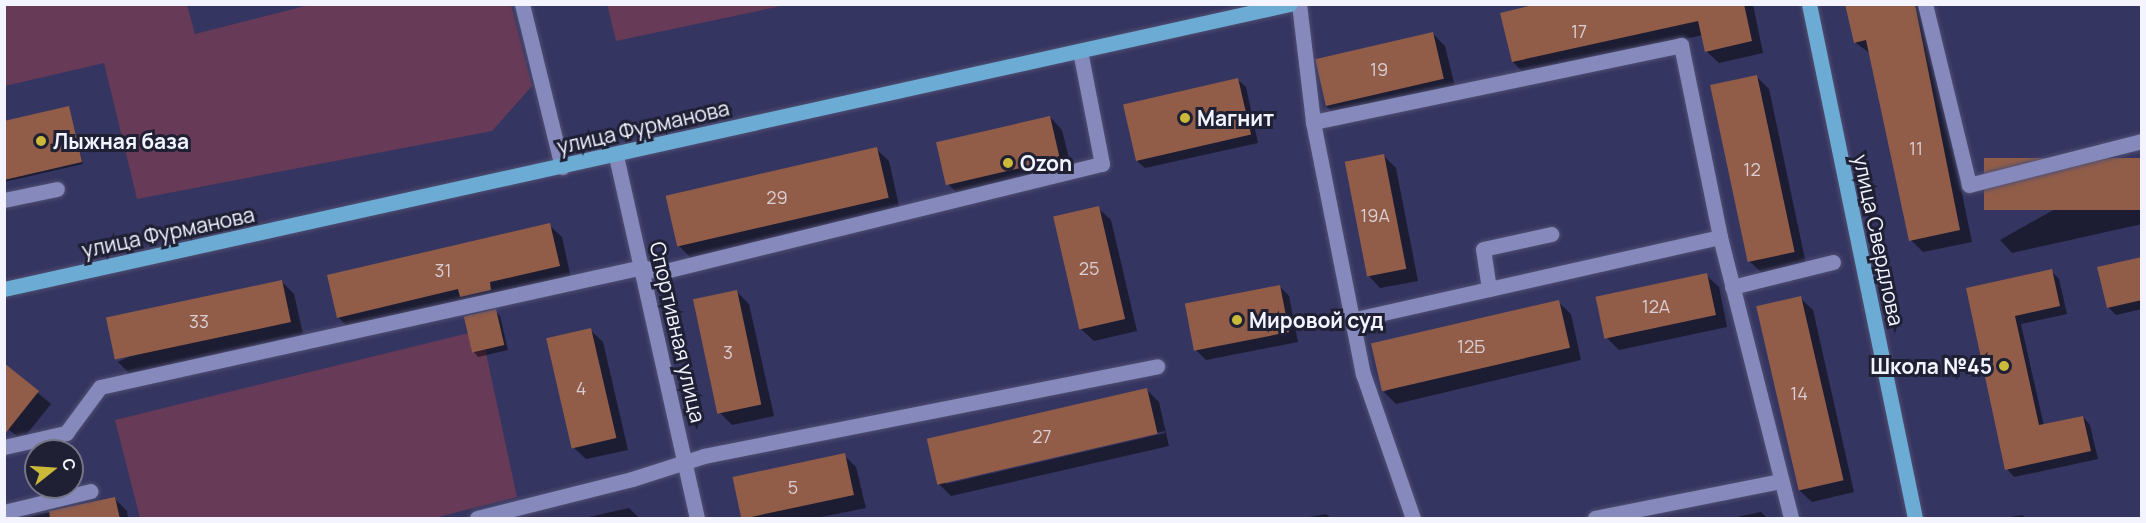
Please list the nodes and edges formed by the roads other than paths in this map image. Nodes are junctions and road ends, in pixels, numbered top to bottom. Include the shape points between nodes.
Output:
1 (522, 4) edge
2 (1290, 4) edge
3 (1299, 4) edge
4 (1809, 4) edge
5 (1925, 4) edge
6 (1080, 51) junction
7 (1313, 122) junction
8 (2142, 141) edge
9 (616, 156) junction
10 (562, 167) junction
11 (57, 189) dead end
12 (4, 200) edge
13 (1551, 234) dead end
14 (1720, 237) junction
15 (1833, 262) dead end
16 (642, 267) junction
17 (1732, 286) junction
18 (4, 289) edge
19 (1489, 289) junction
20 (1352, 320) junction
21 (1157, 366) dead end
22 (4, 447) edge
23 (687, 464) junction
24 (1781, 482) junction
25 (91, 491) dead end
26 (4, 512) edge
27 (477, 519) edge
28 (698, 519) edge
29 (1413, 519) edge
30 (1595, 519) edge
31 (1791, 519) edge
32 (1915, 519) edge

1 - 10 street
2 - 6 main road, улица Фурманова
3 - 7 street
4 - 32 main road, улица Свердлова
5 - 8 street via 1969,185
6 - 9 main road, улица Фурманова
6 - 16 street via 1102,164 661,272
7 - 14 street via 1681,45
7 - 20 street
9 - 10 main road, улица Фурманова
9 - 16 street, Спортивная улица
10 - 18 main road, улица Фурманова
11 - 12 street
13 - 19 street via 1483,249
14 - 17 street
14 - 19 street
15 - 17 street
16 - 22 street via 100,387 66,433
16 - 23 street, Спортивная улица
17 - 24 street
19 - 20 street
20 - 29 street via 1363,374
21 - 23 street via 704,456
23 - 27 street
23 - 28 street, Спортивная улица
24 - 30 street
24 - 31 street
25 - 26 street

